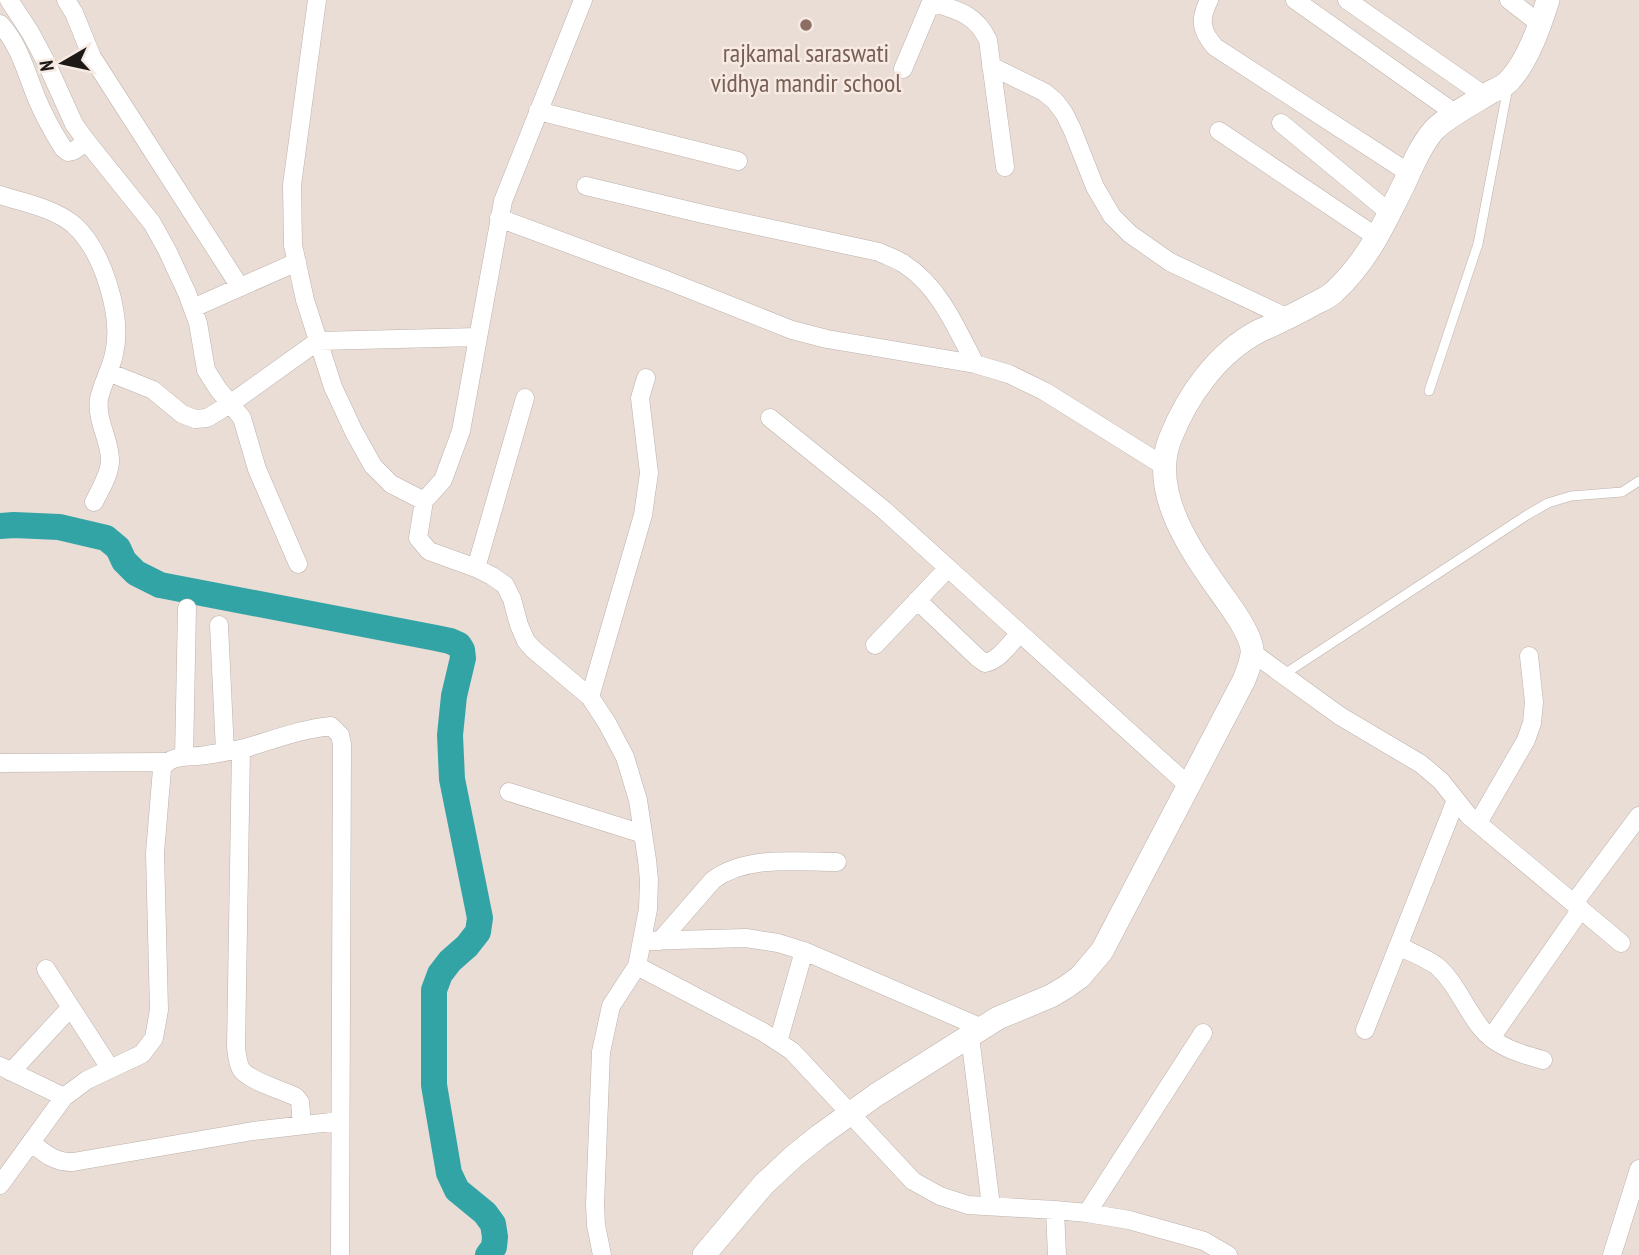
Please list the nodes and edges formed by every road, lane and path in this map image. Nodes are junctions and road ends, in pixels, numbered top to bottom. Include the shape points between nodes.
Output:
1 (9, 0) edge
2 (66, 0) edge
3 (317, 0) edge
4 (581, 0) edge
5 (1209, 0) edge
6 (1295, 0) edge
7 (1347, 0) edge
8 (1509, 0) edge
9 (1548, 0) edge
10 (932, 1) edge
11 (0, 24) edge
12 (1540, 24) junction
13 (991, 66) junction
14 (903, 69) dead end
15 (1508, 82) junction
16 (1485, 96) junction
17 (538, 111) junction
18 (1455, 114) junction
19 (1281, 123) dead end
20 (1219, 131) dead end
21 (87, 142) junction
22 (738, 161) dead end
23 (1005, 167) dead end
24 (1409, 173) junction
25 (586, 186) dead end
26 (0, 195) edge
27 (1390, 213) junction
28 (499, 218) junction
29 (1378, 238) junction
30 (297, 262) junction
31 (240, 287) junction
32 (193, 308) junction
33 (1288, 318) junction
34 (478, 337) junction
35 (318, 341) junction
36 (975, 364) junction
37 (108, 372) junction
38 (646, 378) dead end
39 (1429, 391) dead end
40 (526, 398) dead end
41 (230, 404) junction
42 (770, 418) dead end
43 (1164, 466) junction
44 (1639, 481) edge
45 (424, 501) junction
46 (94, 502) dead end
47 (298, 564) dead end
48 (476, 568) junction
49 (948, 568) junction
50 (917, 600) junction
51 (187, 608) dead end
52 (219, 625) dead end
53 (1020, 633) junction
54 (875, 645) dead end
55 (1253, 653) junction
56 (1529, 656) dead end
57 (1283, 675) junction
58 (590, 698) junction
59 (233, 750) junction
60 (184, 757) junction
61 (165, 762) junction
62 (0, 763) edge
63 (1189, 786) junction
64 (509, 792) dead end
65 (1456, 800) junction
66 (1639, 816) edge
67 (1478, 823) junction
68 (643, 834) junction
69 (836, 862) dead end
70 (1577, 906) junction
71 (651, 941) junction
72 (1621, 943) dead end
73 (1398, 946) junction
74 (804, 951) junction
75 (637, 966) junction
76 (46, 969) dead end
77 (70, 1008) junction
78 (1365, 1030) dead end
79 (976, 1032) junction
80 (1203, 1033) dead end
81 (1491, 1038) junction
82 (778, 1042) junction
83 (1543, 1060) dead end
84 (3, 1068) edge
85 (110, 1068) junction
86 (64, 1097) junction
87 (848, 1113) junction
88 (340, 1121) junction
89 (302, 1125) junction
90 (31, 1142) junction
91 (1639, 1169) edge
92 (0, 1185) edge
93 (991, 1206) junction
94 (1055, 1210) junction
95 (1087, 1213) junction
96 (340, 1255) edge
97 (602, 1255) edge
98 (704, 1255) edge
99 (1057, 1255) edge
100 (1228, 1255) edge
101 (1612, 1255) edge

1 - 21 street
2 - 31 street via 92,57
3 - 30 street via 292,185
4 - 17 street
5 - 24 street via 1202,20 1205,35 1215,47
6 - 18 street
7 - 16 street
8 - 12 street
9 - 12 street
10 - 13 street via 964,13 982,28
10 - 14 street
11 - 21 street via 22,58 37,100 63,148 74,151
12 - 15 street
13 - 23 street
13 - 33 street via 1055,101 1072,128 1095,187 1112,216 1130,234 1170,262
15 - 16 street
15 - 39 lane via 1478,244
16 - 18 street
17 - 22 street
17 - 28 street
18 - 24 street via 1435,128
19 - 27 street
20 - 29 street
21 - 32 street via 152,223
24 - 27 street
25 - 36 street via 879,252 925,281
26 - 37 street via 55,213 91,245 114,306 115,352
27 - 29 street
28 - 34 street
28 - 36 street via 792,330
29 - 33 street via 1332,294
30 - 31 street
30 - 35 street
31 - 32 street
32 - 41 street via 206,370
33 - 43 street via 1226,354 1206,377 1180,417
34 - 35 street
34 - 45 street via 461,431 443,480
35 - 41 street
35 - 45 street via 333,387 373,466 391,484
36 - 43 street via 1044,391
37 - 41 street via 153,390 195,419 207,418
37 - 46 street via 99,413 110,464
38 - 58 street via 640,398 649,472 647,494
40 - 48 street
41 - 47 street via 242,418 257,469
42 - 49 street
43 - 55 street via 1172,510 1185,538 1242,624
44 - 57 lane via 1622,492 1571,496 1548,503
45 - 48 street via 418,538 429,551
48 - 58 street via 505,585 526,640
49 - 50 street
49 - 53 street
50 - 53 street via 985,663
50 - 54 street
51 - 60 street
52 - 59 street
53 - 63 street
55 - 57 street
55 - 63 street via 1244,680
56 - 67 street via 1532,723
57 - 65 street via 1340,716 1421,764
58 - 68 street via 625,757
59 - 60 street
59 - 88 street via 315,728 331,726 340,734
59 - 89 street via 237,1059 242,1071 254,1079 296,1097
60 - 61 street
61 - 62 street
61 - 85 street via 156,834 159,1010 154,1038 142,1054
63 - 79 street via 1102,951 1080,977
64 - 68 street
65 - 67 street
65 - 73 street
66 - 70 street
67 - 70 street
68 - 71 street
69 - 71 street via 734,868 713,880
70 - 72 street
70 - 81 street
71 - 74 street via 746,938
71 - 75 street
73 - 78 street
73 - 81 street via 1436,965
74 - 79 street
74 - 82 street
75 - 82 street
75 - 97 street via 611,1006 601,1052 595,1204
76 - 77 street
77 - 84 street
77 - 85 street
79 - 87 street
79 - 93 street
80 - 95 street
81 - 83 street
82 - 87 street via 792,1051
84 - 86 street
85 - 86 street
86 - 90 street
87 - 93 street via 913,1181 949,1199
87 - 98 street via 764,1184
88 - 89 street
88 - 96 street
89 - 90 street via 63,1163
90 - 92 street
91 - 101 street
93 - 94 street
94 - 95 street
94 - 99 street
95 - 100 street via 1204,1241

